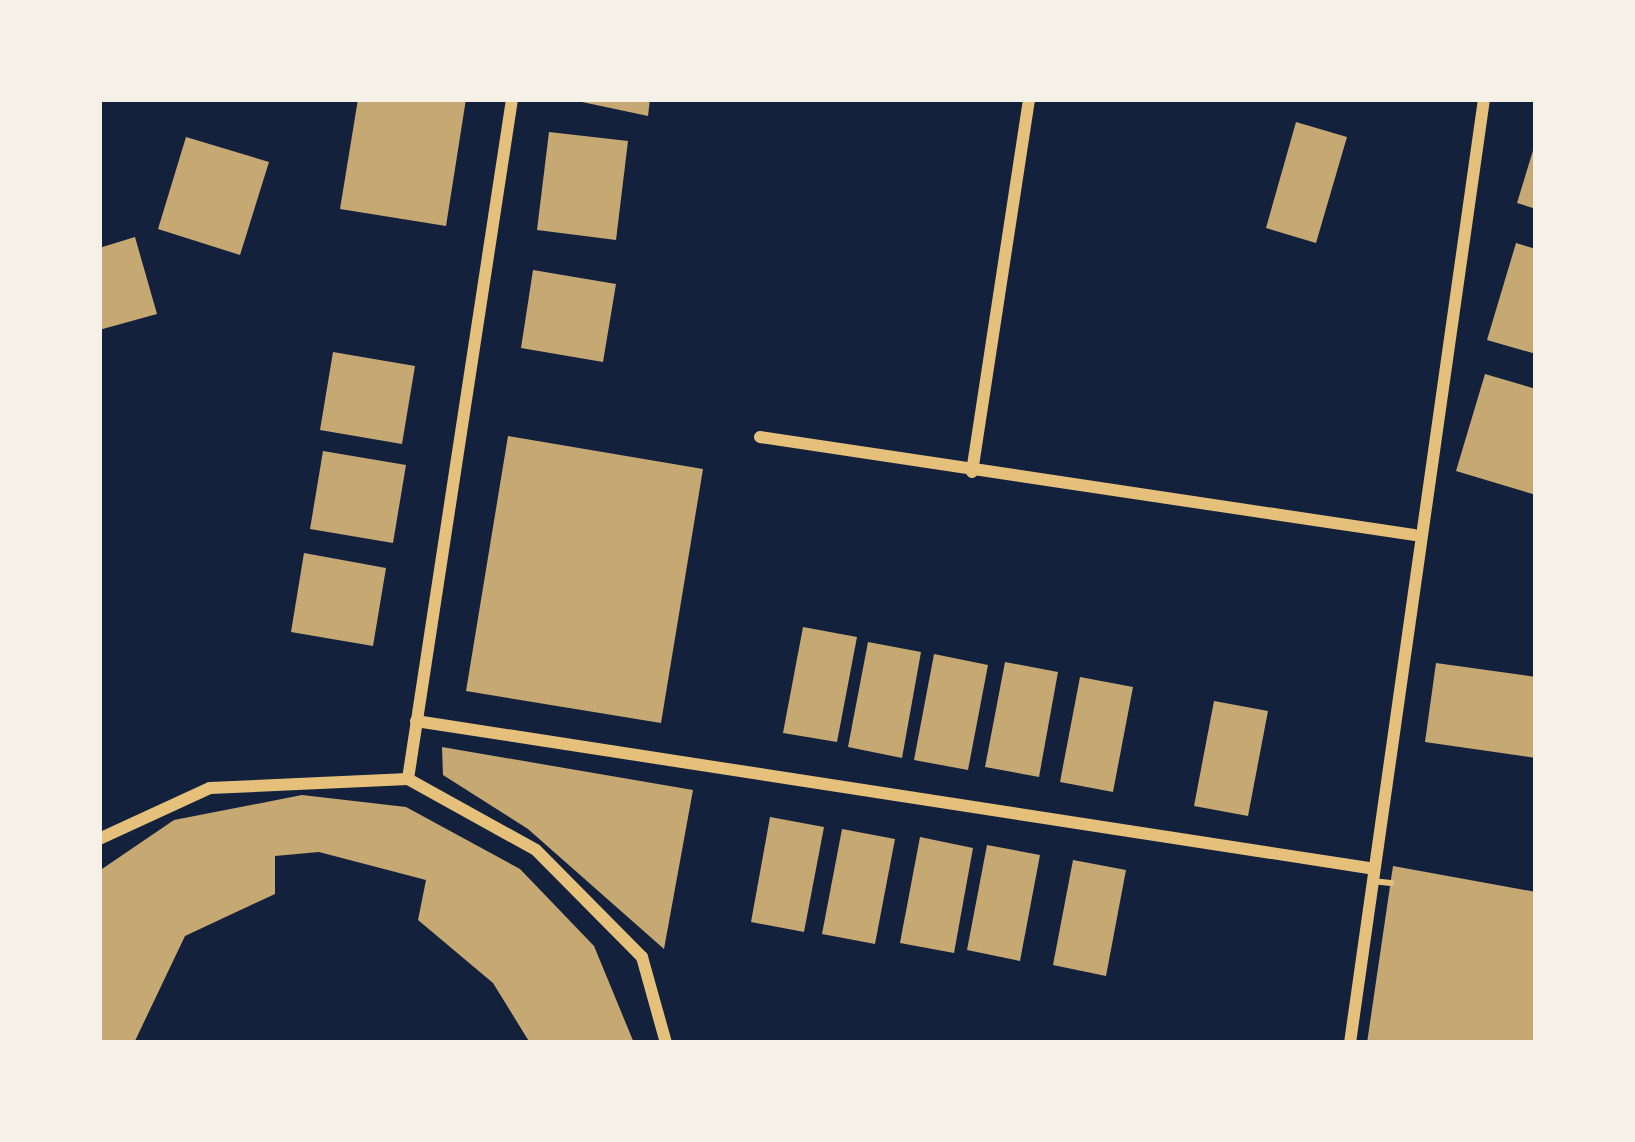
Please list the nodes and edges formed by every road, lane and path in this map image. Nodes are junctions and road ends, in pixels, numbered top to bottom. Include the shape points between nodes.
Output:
1 (512, 99) edge
2 (1030, 99) edge
3 (1484, 99) edge
4 (760, 437) dead end
5 (972, 472) junction
6 (1414, 535) junction
7 (416, 721) junction
8 (408, 779) junction
9 (99, 838) edge
10 (1369, 874) junction
11 (1391, 883) dead end
12 (666, 1043) edge
13 (1352, 1043) edge

1 - 7 street
2 - 5 street
3 - 6 street
4 - 5 street
5 - 6 street
6 - 10 street
7 - 8 street
7 - 10 street
8 - 9 street via 210,788
8 - 12 street via 536,850 642,957
10 - 11 lane
10 - 13 street

